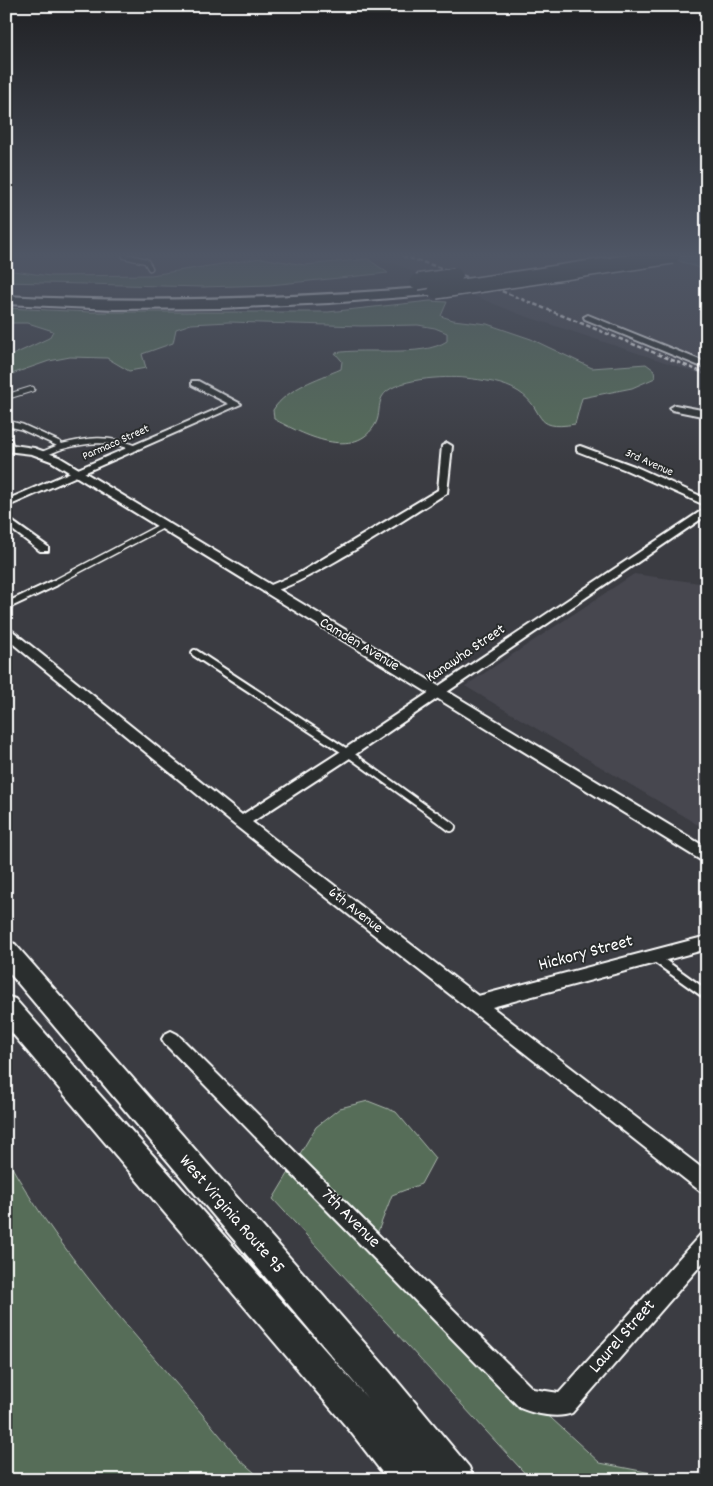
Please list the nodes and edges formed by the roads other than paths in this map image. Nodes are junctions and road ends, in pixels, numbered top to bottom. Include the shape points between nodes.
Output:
1 (608, 325) edge
2 (707, 366) edge
3 (196, 383) dead end
4 (32, 389) dead end
5 (6, 397) edge
6 (675, 408) dead end
7 (707, 414) edge
8 (6, 423) edge
9 (6, 434) edge
10 (447, 446) dead end
11 (9, 447) edge
12 (60, 447) junction
13 (135, 448) junction
14 (580, 449) dead end
15 (43, 454) junction
16 (79, 474) junction
17 (707, 503) edge
18 (6, 504) edge
19 (707, 510) edge
20 (6, 520) edge
21 (164, 525) junction
22 (44, 549) dead end
23 (268, 590) junction
24 (6, 606) edge
25 (6, 632) edge
26 (195, 653) dead end
27 (438, 693) junction
28 (348, 754) junction
29 (241, 822) junction
30 (451, 827) dead end
31 (707, 857) edge
32 (707, 942) edge
33 (6, 951) edge
34 (654, 957) junction
35 (707, 995) edge
36 (474, 1004) junction
37 (6, 1008) edge
38 (171, 1039) dead end
39 (707, 1184) edge
40 (707, 1242) edge
41 (528, 1400) joint
42 (411, 1480) edge
43 (456, 1480) edge

1 - 2 street
3 - 13 street, Parmaco Street via 236,404
4 - 5 lane
6 - 7 street
8 - 12 lane via 22,426
9 - 11 lane
10 - 23 street via 443,491 305,574
11 - 15 street, Camden Avenue
12 - 13 lane via 102,438 121,441
12 - 15 lane
13 - 16 street, Parmaco Street
14 - 17 street, 3rd Avenue
15 - 16 street, Camden Avenue
16 - 18 street, Parmaco Street
16 - 21 street, Camden Avenue
19 - 27 street, Kanawha Street
20 - 22 street
21 - 23 street, Camden Avenue
21 - 24 lane via 72,575
23 - 27 street, Camden Avenue
25 - 29 street, 6th Avenue
26 - 28 lane
27 - 28 street, Kanawha Street
27 - 31 street, Camden Avenue
28 - 29 street, Kanawha Street
28 - 30 lane
29 - 36 street, 6th Avenue
32 - 34 street, Hickory Street
33 - 43 main road, West Virginia Route 95 via 377,1383
34 - 35 lane
34 - 36 street, Hickory Street
36 - 39 street, 6th Avenue
37 - 42 main road via 362,1419
38 - 41 street, 7th Avenue
40 - 41 street, Laurel Street via 564,1405

